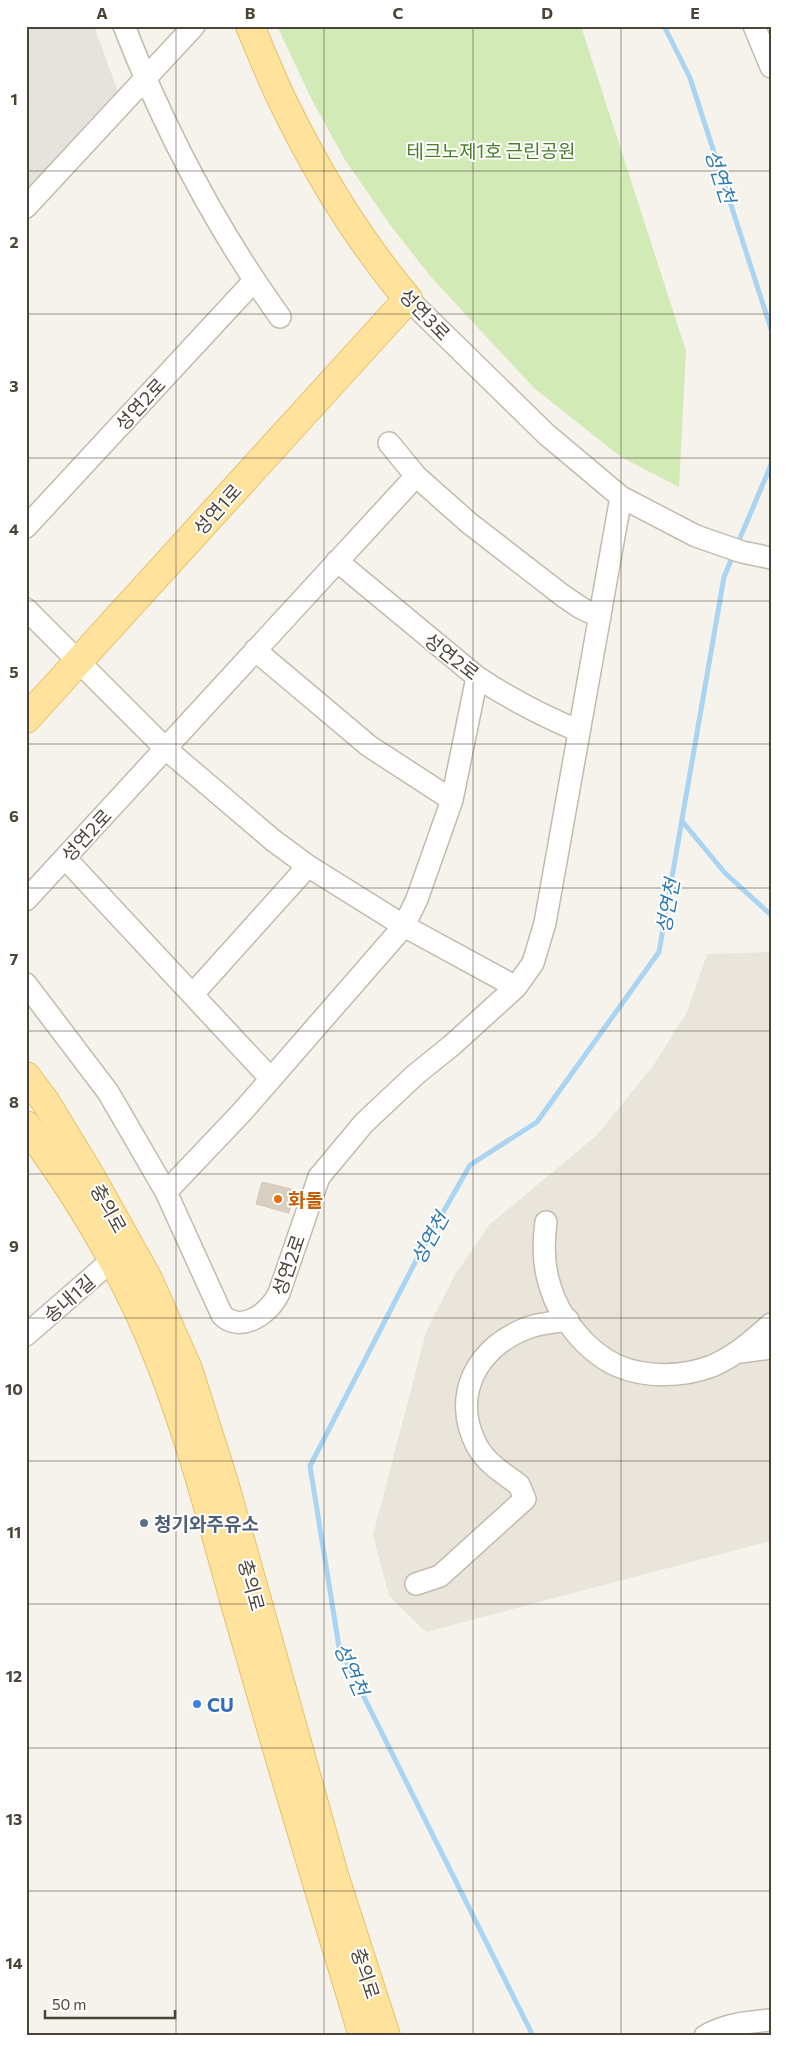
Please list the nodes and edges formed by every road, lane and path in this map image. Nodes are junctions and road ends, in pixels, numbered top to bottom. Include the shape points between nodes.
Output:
1 (124, 26) edge
2 (194, 26) edge
3 (250, 26) edge
4 (754, 26) edge
5 (771, 67) edge
6 (145, 79) junction
7 (26, 207) edge
8 (254, 281) junction
9 (408, 299) junction
10 (280, 317) dead end
11 (388, 443) dead end
12 (416, 476) junction
13 (621, 497) junction
14 (26, 527) edge
15 (771, 558) edge
16 (337, 561) junction
17 (26, 609) edge
18 (600, 617) junction
19 (256, 650) junction
20 (78, 662) junction
21 (477, 677) junction
22 (26, 719) edge
23 (580, 731) junction
24 (166, 748) junction
25 (452, 800) junction
26 (65, 858) junction
27 (308, 866) junction
28 (26, 900) edge
29 (404, 926) junction
30 (26, 984) edge
31 (516, 987) junction
32 (193, 994) junction
33 (26, 1076) edge
34 (271, 1079) junction
35 (26, 1125) edge
36 (166, 1192) junction
37 (546, 1222) dead end
38 (111, 1260) junction
39 (568, 1320) junction
40 (771, 1324) edge
41 (26, 1335) edge
42 (771, 1348) edge
43 (740, 1352) junction
44 (416, 1584) dead end
45 (771, 2020) edge
46 (363, 2036) edge
47 (386, 2036) edge
48 (705, 2036) edge

1 - 6 street
2 - 6 street
3 - 9 main road, 성연3로 via 286,110 319,169 365,243
4 - 5 street
6 - 7 street
6 - 8 street via 202,193
8 - 10 street
8 - 14 street, 성연2로
9 - 13 street, 성연3로 via 546,434
9 - 20 main road, 성연1로
11 - 12 street
12 - 16 street, 성연2로
12 - 18 street via 523,565 581,608
13 - 15 street, 성연3로 via 683,530 726,547
13 - 18 street, 성연2로
16 - 19 street, 성연2로
16 - 21 street, 성연2로
17 - 20 street
18 - 23 street, 성연2로
19 - 24 street, 성연2로
19 - 25 street via 369,746
20 - 22 main road, 성연1로
20 - 24 street
21 - 23 street, 성연2로 via 545,717
21 - 25 street
23 - 31 street, 성연2로 via 542,937 533,963
24 - 26 street, 성연2로
24 - 27 street via 274,841
25 - 29 street via 417,899
26 - 28 street, 성연2로
26 - 32 street
27 - 29 street
27 - 32 street
29 - 31 street
29 - 34 street
30 - 36 street, 성연2로 via 108,1092
31 - 36 street, 성연2로 via 364,1123 319,1177 279,1293 271,1308 260,1316 238,1322 222,1315
32 - 34 street
33 - 47 main road, 충의로 via 91,1177 148,1279 188,1370 225,1486 334,1875
34 - 36 street
35 - 38 main road, 충의로 via 88,1218
37 - 39 street via 544,1264 550,1288
38 - 41 street, 송내1길
38 - 46 main road, 충의로 via 161,1363 200,1477
39 - 43 street via 586,1343 601,1355 634,1371 654,1374 691,1372
39 - 44 street via 540,1324 517,1333 493,1349 474,1371 467,1399 477,1445 494,1466 518,1485 525,1500 440,1576
40 - 43 street
42 - 43 street
45 - 48 street via 740,2024

